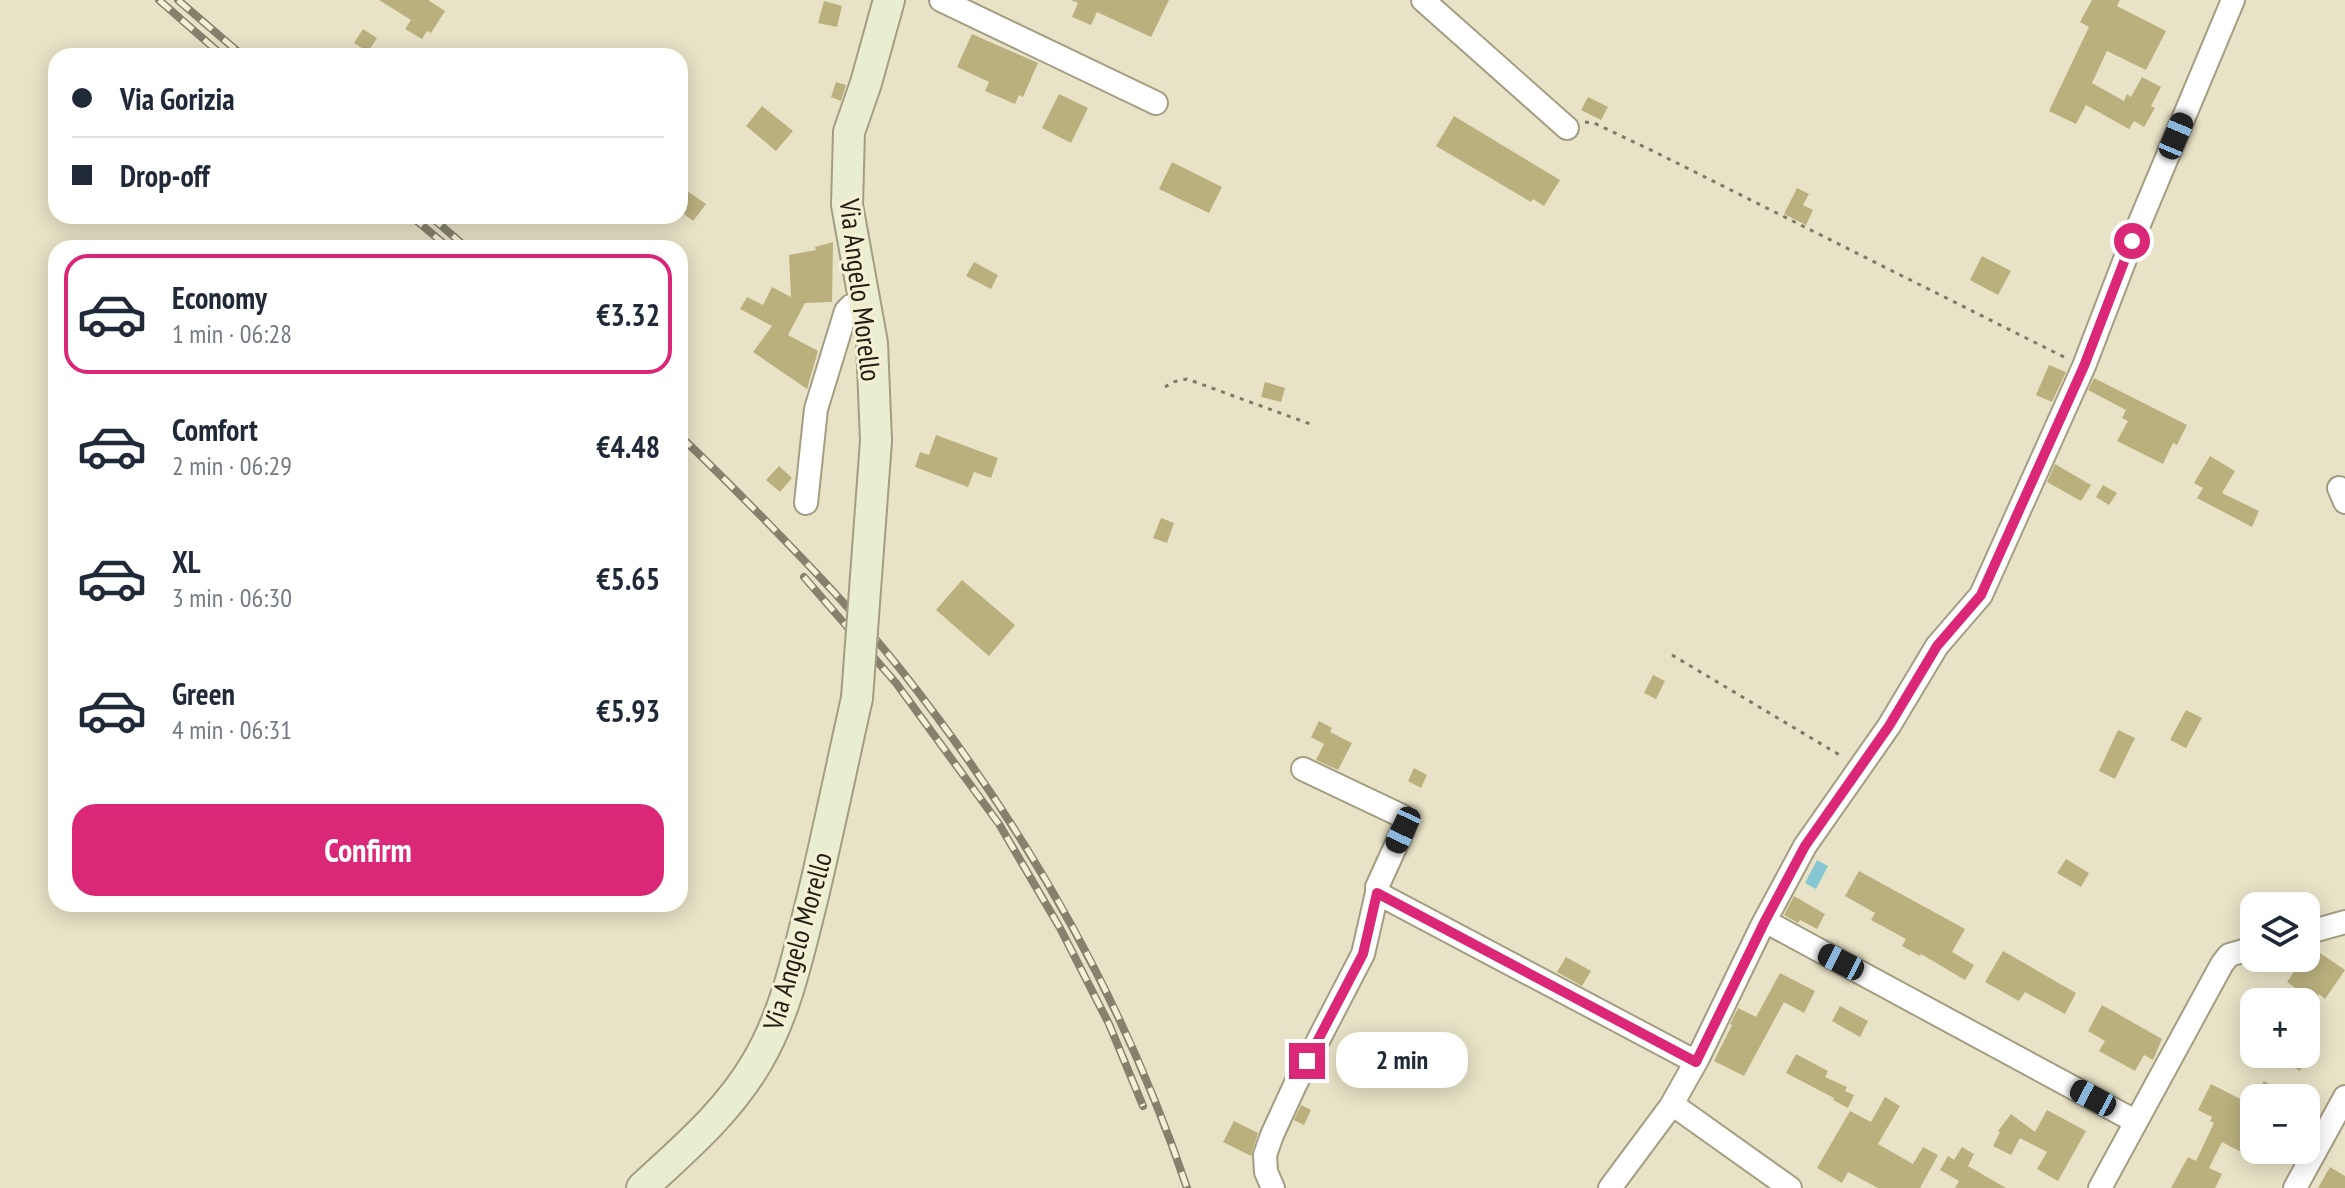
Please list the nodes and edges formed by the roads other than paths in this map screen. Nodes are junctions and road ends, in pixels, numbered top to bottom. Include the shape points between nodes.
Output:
1 (889, 0) edge
2 (941, 0) edge
3 (1423, 0) edge
4 (2230, 1) edge
5 (1156, 103) dead end
6 (1567, 128) road end
7 (866, 307) junction
8 (806, 503) dead end
9 (1303, 769) dead end
10 (1377, 893) junction
11 (1765, 921) junction
12 (2345, 922) edge
13 (2320, 929) edge
14 (2240, 952) edge
15 (1696, 1062) junction
16 (2345, 1097) edge
17 (1672, 1104) junction
18 (2131, 1119) dead end
19 (642, 1188) edge
20 (1273, 1188) edge
21 (1610, 1188) edge
22 (1790, 1188) edge
23 (2100, 1188) edge
24 (2295, 1188) edge

1 - 7 street, Via Angelo Morello via 849,132 847,205
2 - 5 street
3 - 6 street
4 - 11 street via 2084,366 1981,595 1937,646 1805,846
7 - 8 street via 846,311 816,409
7 - 19 street, Via Angelo Morello, bridge via 876,441 857,698 804,933 787,995 756,1064 711,1124
9 - 10 street via 1402,816 1403,830
10 - 15 street
10 - 20 street via 1363,954 1272,1135 1265,1155
11 - 15 street
11 - 18 street
12 - 13 street
14 - 23 street via 2222,964
15 - 17 street
16 - 24 street
17 - 21 street
17 - 22 street

